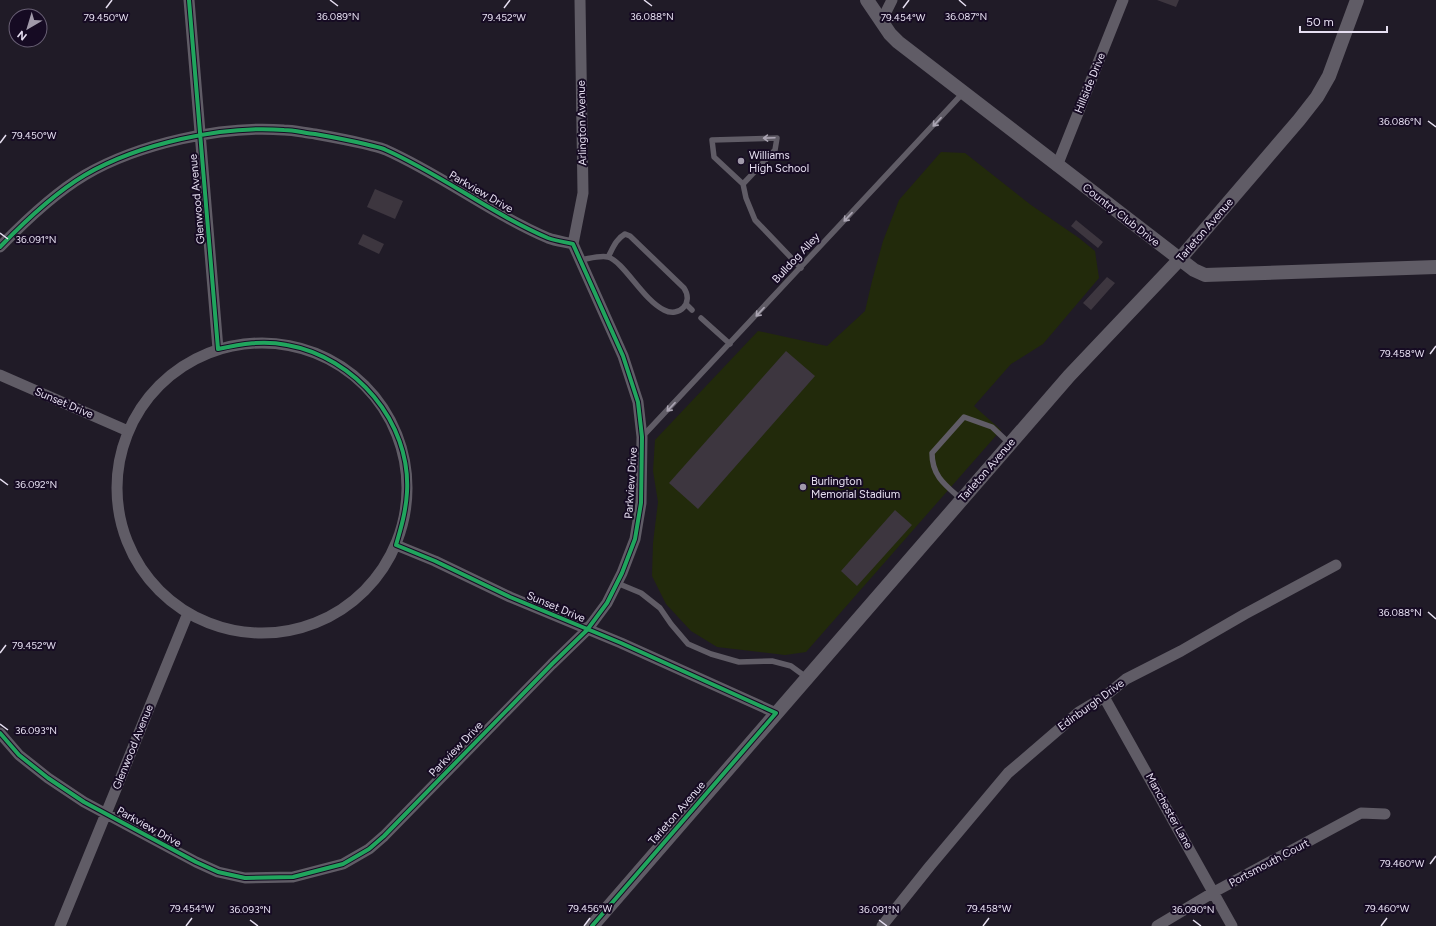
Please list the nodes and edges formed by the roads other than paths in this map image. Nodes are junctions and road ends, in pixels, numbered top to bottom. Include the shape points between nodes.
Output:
1 (189, 0) edge
2 (580, 0) edge
3 (868, 0) edge
4 (892, 0) edge
5 (1123, 0) edge
6 (1357, 0) edge
7 (881, 22) junction
8 (964, 93) junction
9 (200, 135) junction
10 (1057, 166) junction
11 (743, 184) junction
12 (573, 244) junction
13 (0, 247) edge
14 (608, 257) junction
15 (580, 260) junction
16 (1179, 260) junction
17 (1436, 267) edge
18 (801, 268) junction
19 (686, 304) junction
20 (692, 310) dead end
21 (702, 318) dead end
22 (730, 344) junction
23 (218, 349) junction
24 (0, 375) edge
25 (128, 430) junction
26 (642, 437) junction
27 (1010, 444) junction
28 (961, 499) junction
29 (396, 546) junction
30 (1336, 565) dead end
31 (617, 583) junction
32 (188, 613) junction
33 (587, 630) junction
34 (806, 677) junction
35 (1104, 697) junction
36 (776, 713) junction
37 (0, 733) edge
38 (106, 814) junction
39 (1385, 814) dead end
40 (1214, 892) junction
41 (886, 925) edge
42 (60, 926) edge
43 (592, 926) edge
44 (1157, 926) edge
45 (1232, 926) edge

1 - 9 street, Glenwood Avenue
2 - 12 street, Arlington Avenue via 583,193
3 - 7 street, Country Club Drive
4 - 7 street
5 - 10 street, Hillside Drive
6 - 16 street, Tarleton Avenue via 1329,76 1317,97
7 - 8 street, Country Club Drive via 898,42
8 - 10 street, Country Club Drive
8 -> 18 lane, Bulldog Alley
9 - 12 street, Parkview Drive via 254,129 284,130 384,149 517,223 550,238
9 - 13 street, Parkview Drive via 151,148 84,175 53,197
9 - 23 street, Glenwood Avenue
10 - 16 street, Country Club Drive
11 -> 11 lane via 775,150 777,138 712,140 714,157
11 - 18 lane via 754,220
12 - 15 street, Parkview Drive
14 - 15 lane
14 - 19 lane via 623,269 650,301 664,311 679,311
14 - 19 lane via 621,236 630,236 684,288 688,294
15 - 26 street, Parkview Drive via 623,356 638,402
16 - 17 street, Country Club Drive via 1205,275
16 - 27 street, Tarleton Avenue via 1068,376
18 -> 22 lane, Bulldog Alley
19 - 20 lane
21 - 22 lane
22 -> 26 lane, Bulldog Alley
23 - 25 street via 189,362 164,380 143,403
23 - 29 street via 264,342 302,349 331,360 351,373 368,389 385,411 398,436 405,463 407,491 404,519
24 - 25 street, Sunset Drive
25 - 32 street via 120,452 117,475 120,522 138,564 152,583
26 - 31 street, Parkview Drive via 641,503 634,539
27 - 28 street, Tarleton Avenue
27 - 28 lane via 992,427 964,417 936,448 932,453 932,463 940,481
28 - 34 street, Tarleton Avenue
29 - 32 street via 369,587 330,616 307,626 283,632 246,632 210,624
29 - 33 street, Sunset Drive
30 - 35 street, Edinburgh Drive via 1126,679
31 - 33 street, Parkview Drive via 607,603
31 - 34 lane via 641,593 660,608 688,644 739,662 772,661 791,666
32 - 38 street, Glenwood Avenue
33 - 36 street, Sunset Drive
33 - 38 street, Parkview Drive via 384,836 369,849 343,864 292,877 245,878 218,872 196,862
34 - 36 street, Tarleton Avenue
35 - 40 street, Manchester Lane
35 - 41 street, Edinburgh Drive via 1079,712 1008,772 930,866
36 - 43 street, Tarleton Avenue
37 - 38 street, Parkview Drive via 19,755 48,778
38 - 42 street, Glenwood Avenue
39 - 40 street, Portsmouth Court via 1362,813
40 - 44 street, Portsmouth Court
40 - 45 street, Manchester Lane

